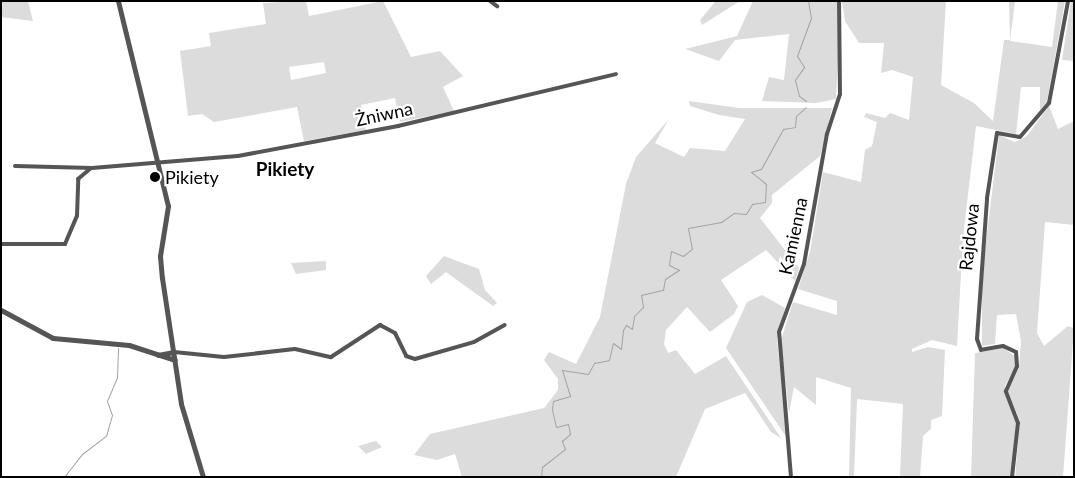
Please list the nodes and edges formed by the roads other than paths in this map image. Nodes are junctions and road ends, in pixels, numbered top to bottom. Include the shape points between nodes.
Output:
1 (118, 1) edge
2 (490, 1) edge
3 (839, 1) edge
4 (1068, 1) edge
5 (497, 6) dead end
6 (616, 74) dead end
7 (155, 164) junction
8 (14, 166) dead end
9 (92, 168) junction
10 (1, 244) edge
11 (1, 310) edge
12 (505, 325) dead end
13 (174, 352) junction
14 (158, 355) junction
15 (175, 360) junction
16 (203, 477) edge
17 (791, 477) edge
18 (1012, 477) edge

1 - 7 street
2 - 5 street
3 - 17 street, Kamienna via 840,94 827,134 804,264 780,332
4 - 18 street, Rajdowa via 1049,103 1020,137 997,133 987,198 977,339 981,350 1003,346 1016,352 1017,366 1006,391 1018,423
6 - 7 street, Żniwna via 532,97 359,134 238,156
7 - 9 street, Żniwna
7 - 13 street via 168,206 160,264
8 - 9 street, Żniwna
9 - 10 street via 78,179 77,216 65,244
11 - 14 street via 53,338 129,345
12 - 13 street via 474,342 416,359 406,356 395,333 380,325 331,357 287,348 224,356
13 - 14 street
13 - 15 street
14 - 15 street
15 - 16 street via 181,404

